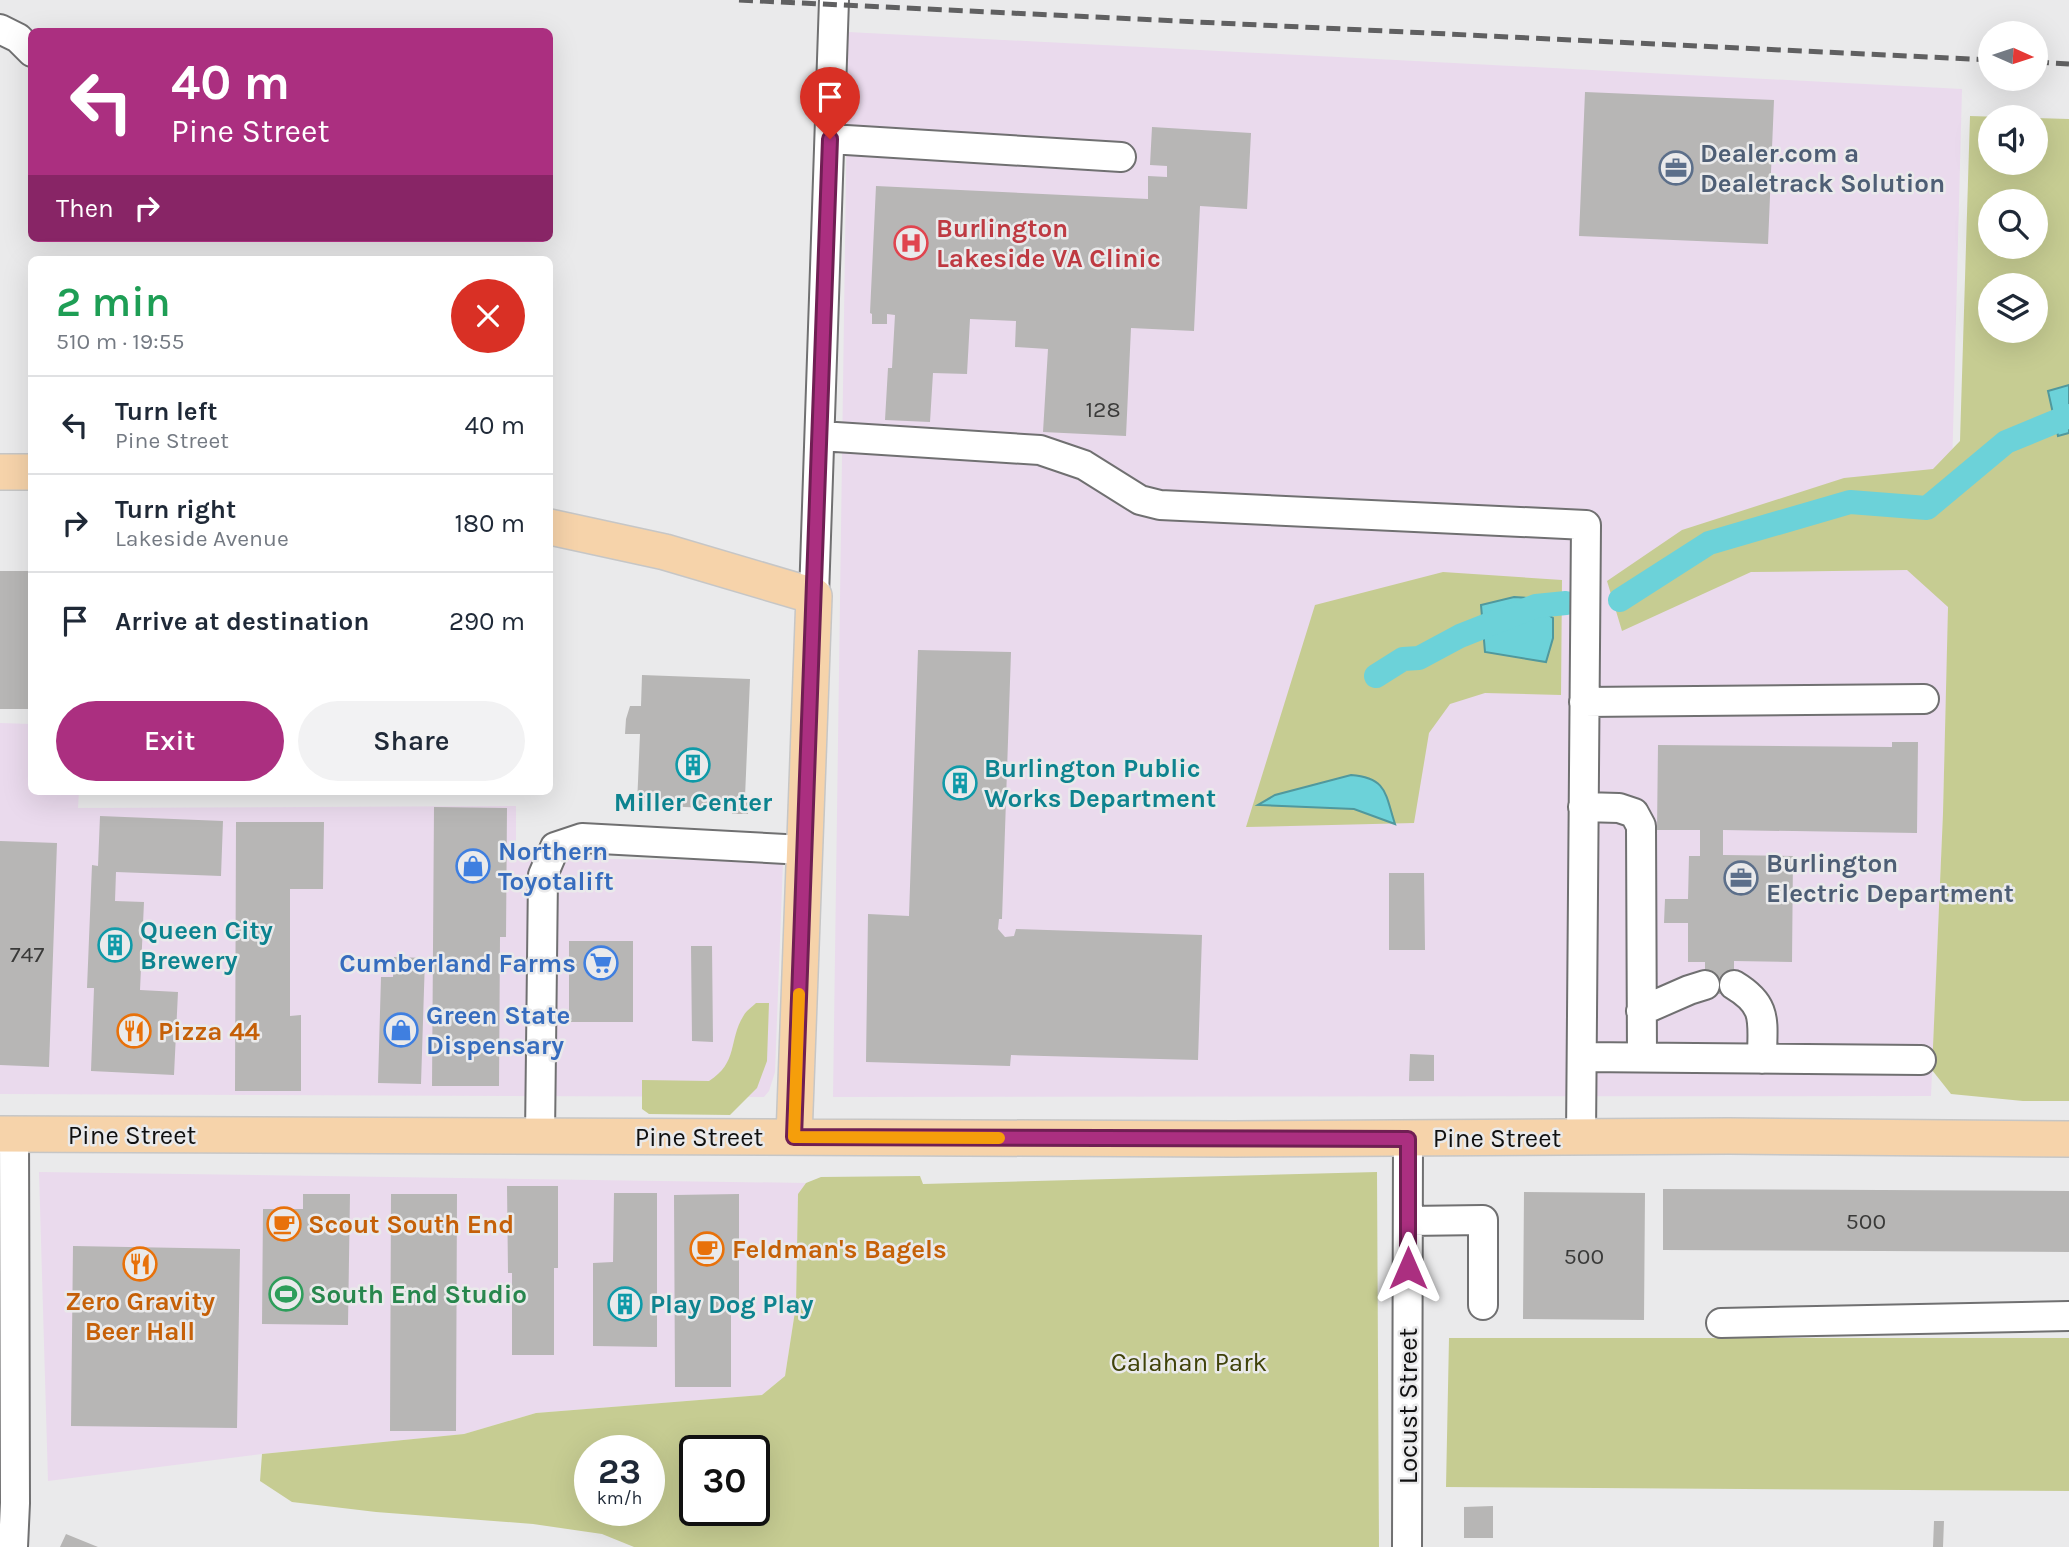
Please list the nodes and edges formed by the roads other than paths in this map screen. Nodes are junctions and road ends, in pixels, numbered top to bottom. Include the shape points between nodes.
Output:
1 (834, 0) edge
2 (0, 29) edge
3 (28, 48) edge
4 (830, 139) junction
5 (1121, 157) dead end
6 (820, 436) junction
7 (0, 472) edge
8 (28, 472) edge
9 (553, 528) edge
10 (814, 596) junction
11 (1924, 699) dead end
12 (1584, 702) junction
13 (1583, 807) junction
14 (804, 850) junction
15 (1705, 985) dead end
16 (1734, 985) dead end
17 (1642, 1012) junction
18 (1582, 1057) junction
19 (1642, 1058) junction
20 (1762, 1059) junction
21 (1921, 1060) dead end
22 (7, 1134) edge
23 (540, 1136) junction
24 (794, 1137) junction
25 (1581, 1137) junction
26 (1408, 1139) junction
27 (2069, 1139) edge
28 (1408, 1221) junction
29 (1483, 1305) dead end
30 (2069, 1316) edge
31 (1721, 1323) dead end
32 (13, 1547) edge
33 (1407, 1547) edge

1 - 4 street
2 - 3 street
4 - 5 street
4 - 6 street
6 - 10 street
6 - 12 street via 1040,450 1084,465 1140,499 1160,505 1586,525
7 - 8 main road
9 - 10 main road via 665,552
10 - 14 main road
11 - 12 street
12 - 13 street
13 - 17 street via 1619,808 1634,813 1641,826
13 - 18 street
14 - 23 street via 582,838 555,846 543,874
14 - 24 main road
15 - 17 street
16 - 20 street via 1759,1005
17 - 19 street
18 - 19 street
18 - 25 street
19 - 20 street
20 - 21 street
22 - 23 main road, Pine Street
22 - 32 street
23 - 24 main road, Pine Street
24 - 26 main road, Pine Street
25 - 26 main road, Pine Street
25 - 27 main road, Pine Street
26 - 28 street, Locust Street
28 - 29 street via 1483,1220
28 - 33 street, Locust Street
30 - 31 street

